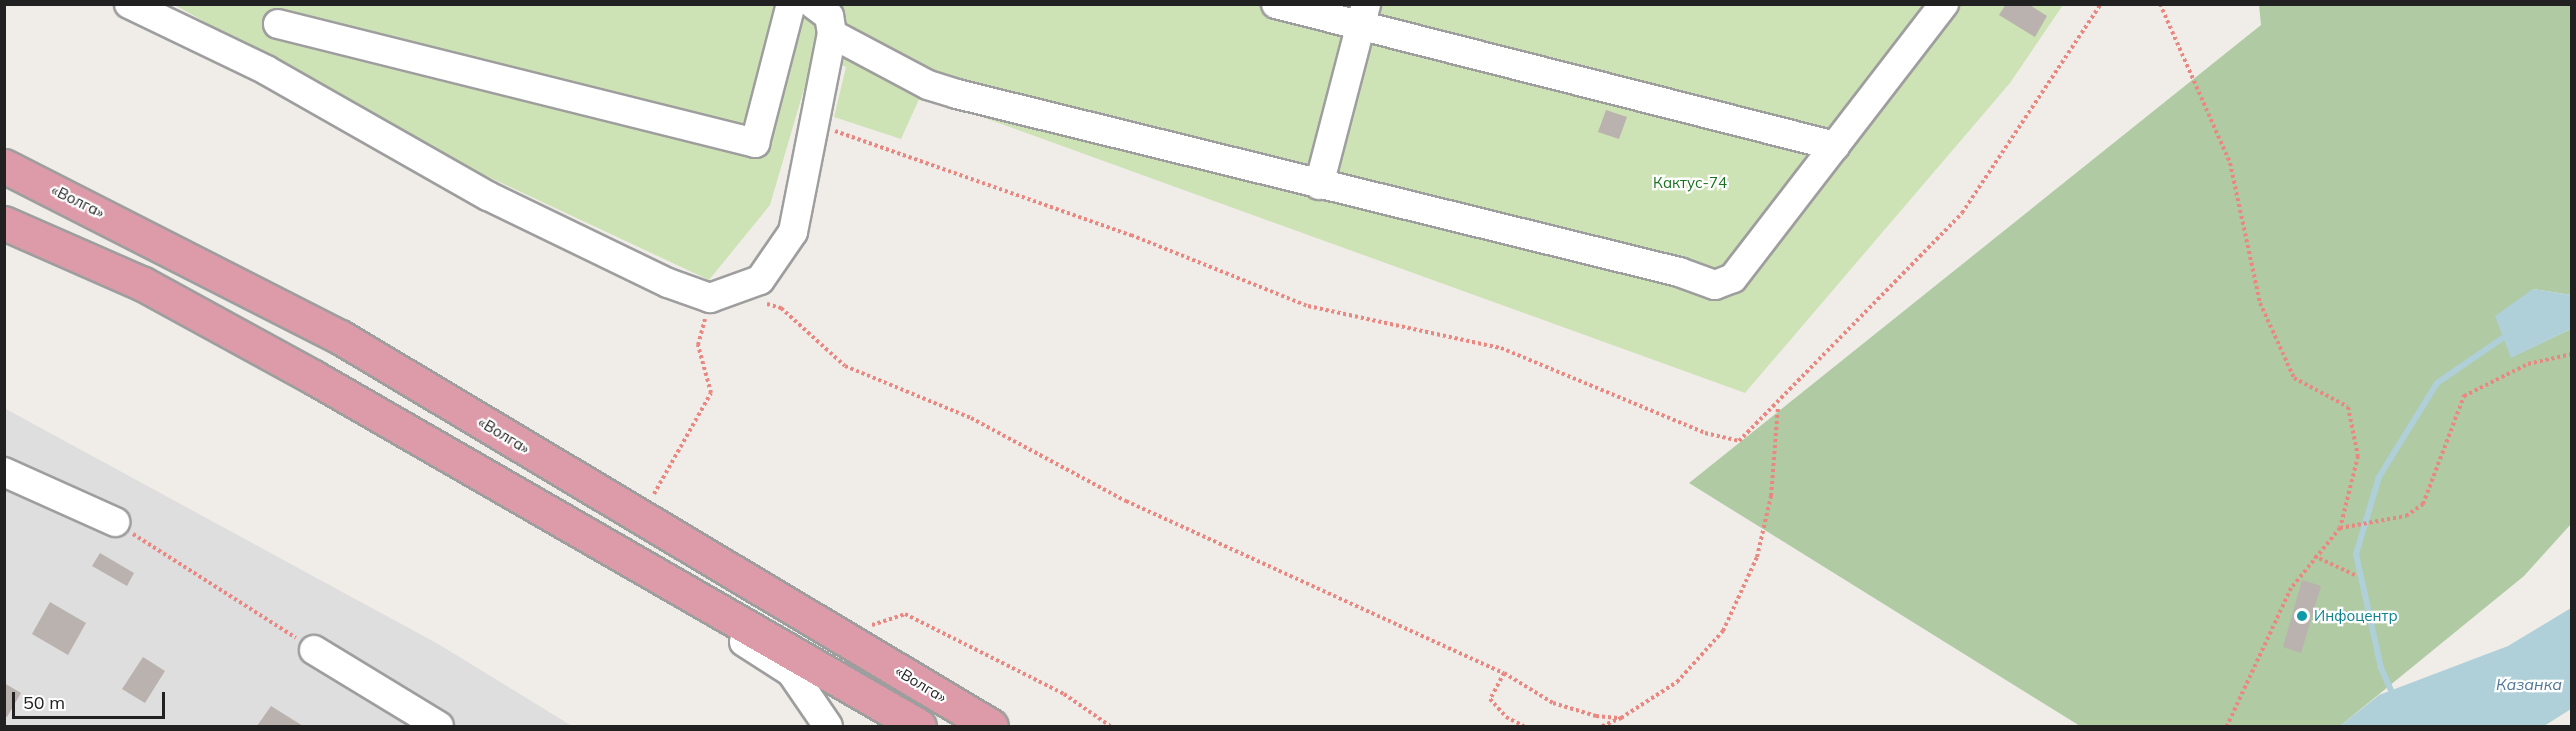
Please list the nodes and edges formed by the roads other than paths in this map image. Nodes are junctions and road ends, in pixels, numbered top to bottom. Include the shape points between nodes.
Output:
1 (129, 4) edge
2 (791, 4) edge
3 (813, 4) edge
4 (1276, 4) edge
5 (1937, 6) edge
6 (1363, 15) edge
7 (278, 24) dead end
8 (832, 34) junction
9 (1836, 146) junction
10 (4, 166) edge
11 (1318, 185) junction
12 (4, 223) edge
13 (4, 472) edge
14 (115, 522) road end
15 (700, 599) junction
16 (314, 650) road end
17 (439, 726) edge
18 (828, 726) edge
19 (919, 726) edge
20 (991, 726) edge

1 - 8 street via 266,70 488,196 668,283 718,295 760,280 793,232
2 - 7 street via 755,143
3 - 8 street via 829,15
4 - 6 street
5 - 9 street
6 - 9 street
6 - 11 street
8 - 11 street via 938,88
9 - 11 street via 1733,278 1715,285
10 - 20 highway, «Волга» via 340,337
12 - 15 highway via 153,290
13 - 14 street
15 - 18 street via 728,631 790,672
15 - 19 highway
16 - 17 street

